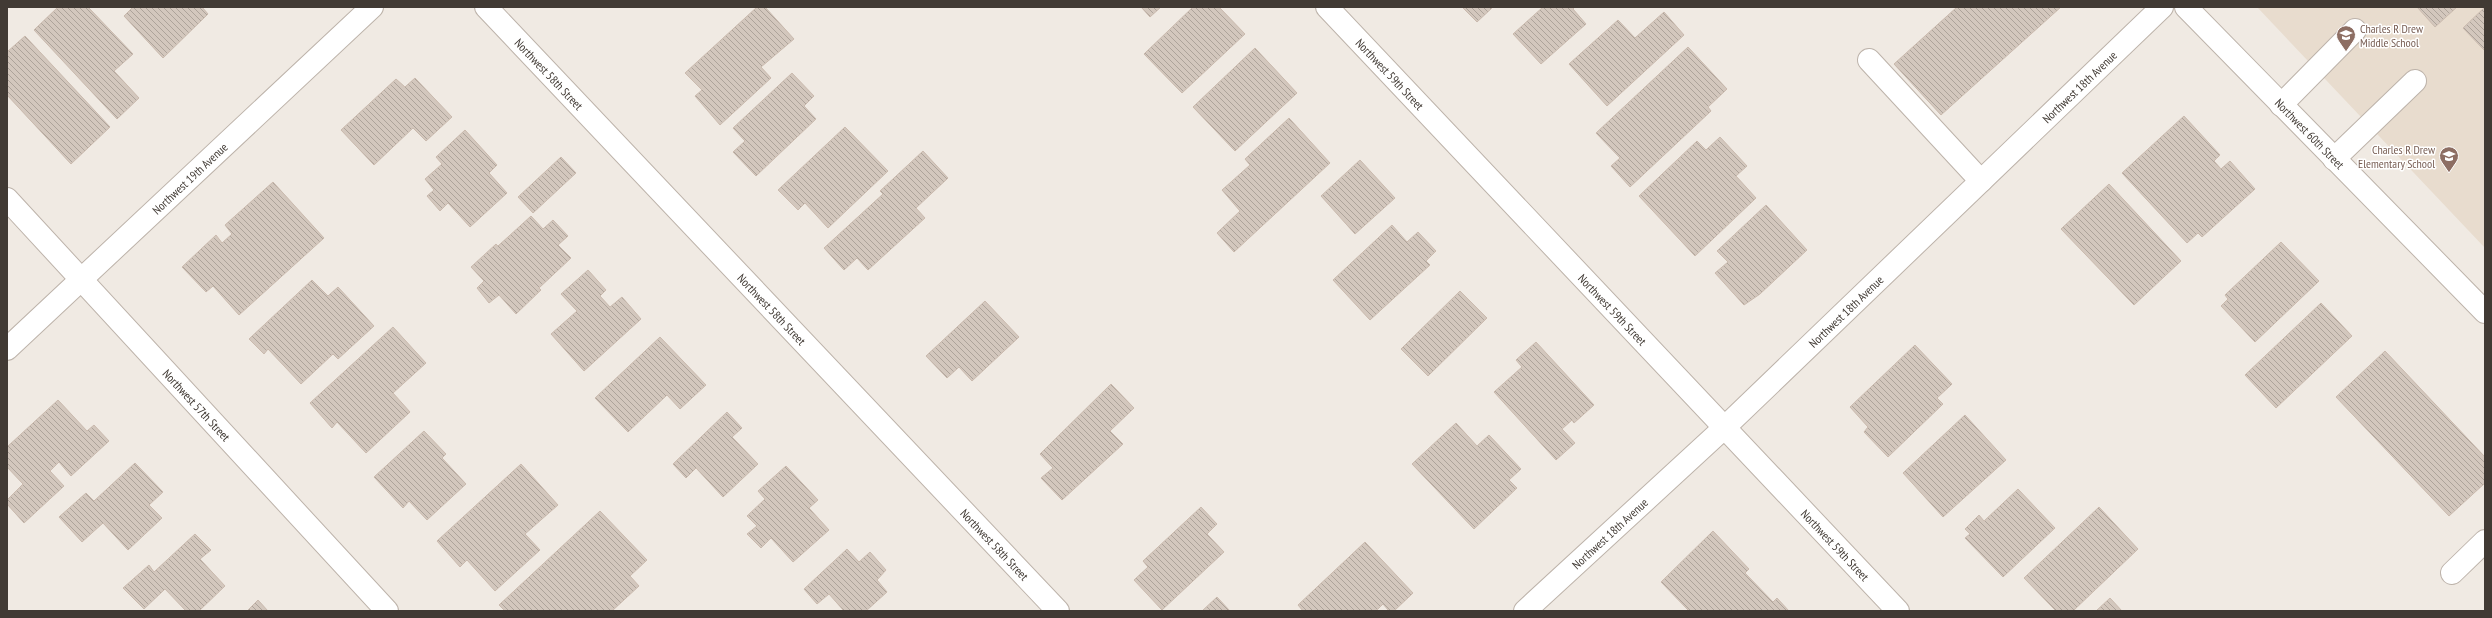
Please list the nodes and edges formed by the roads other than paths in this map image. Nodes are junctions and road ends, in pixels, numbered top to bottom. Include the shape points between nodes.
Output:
1 (372, 7) edge
2 (486, 7) edge
3 (1327, 7) edge
4 (2162, 7) edge
5 (2186, 7) edge
6 (2355, 30) dead end
7 (1869, 60) dead end
8 (2416, 81) dead end
9 (2281, 105) junction
10 (2334, 159) junction
11 (1981, 181) junction
12 (7, 199) edge
13 (82, 279) junction
14 (2485, 312) edge
15 (7, 349) edge
16 (1725, 428) junction
17 (2485, 541) edge
18 (2452, 572) dead end
19 (387, 611) edge
20 (1058, 611) edge
21 (1525, 611) edge
22 (1898, 611) edge

1 - 13 street, Northwest 19th Avenue
2 - 20 street, Northwest 58th Street
3 - 16 street, Northwest 59th Street
4 - 11 street, Northwest 18th Avenue
5 - 9 street, Northwest 60th Street
6 - 9 street
7 - 11 street
8 - 10 street
9 - 10 street, Northwest 60th Street
10 - 14 street, Northwest 60th Street
11 - 16 street, Northwest 18th Avenue
12 - 13 street, Northwest 57th Street
13 - 15 street, Northwest 19th Avenue
13 - 19 street, Northwest 57th Street
16 - 21 street, Northwest 18th Avenue
16 - 22 street, Northwest 59th Street
17 - 18 street

